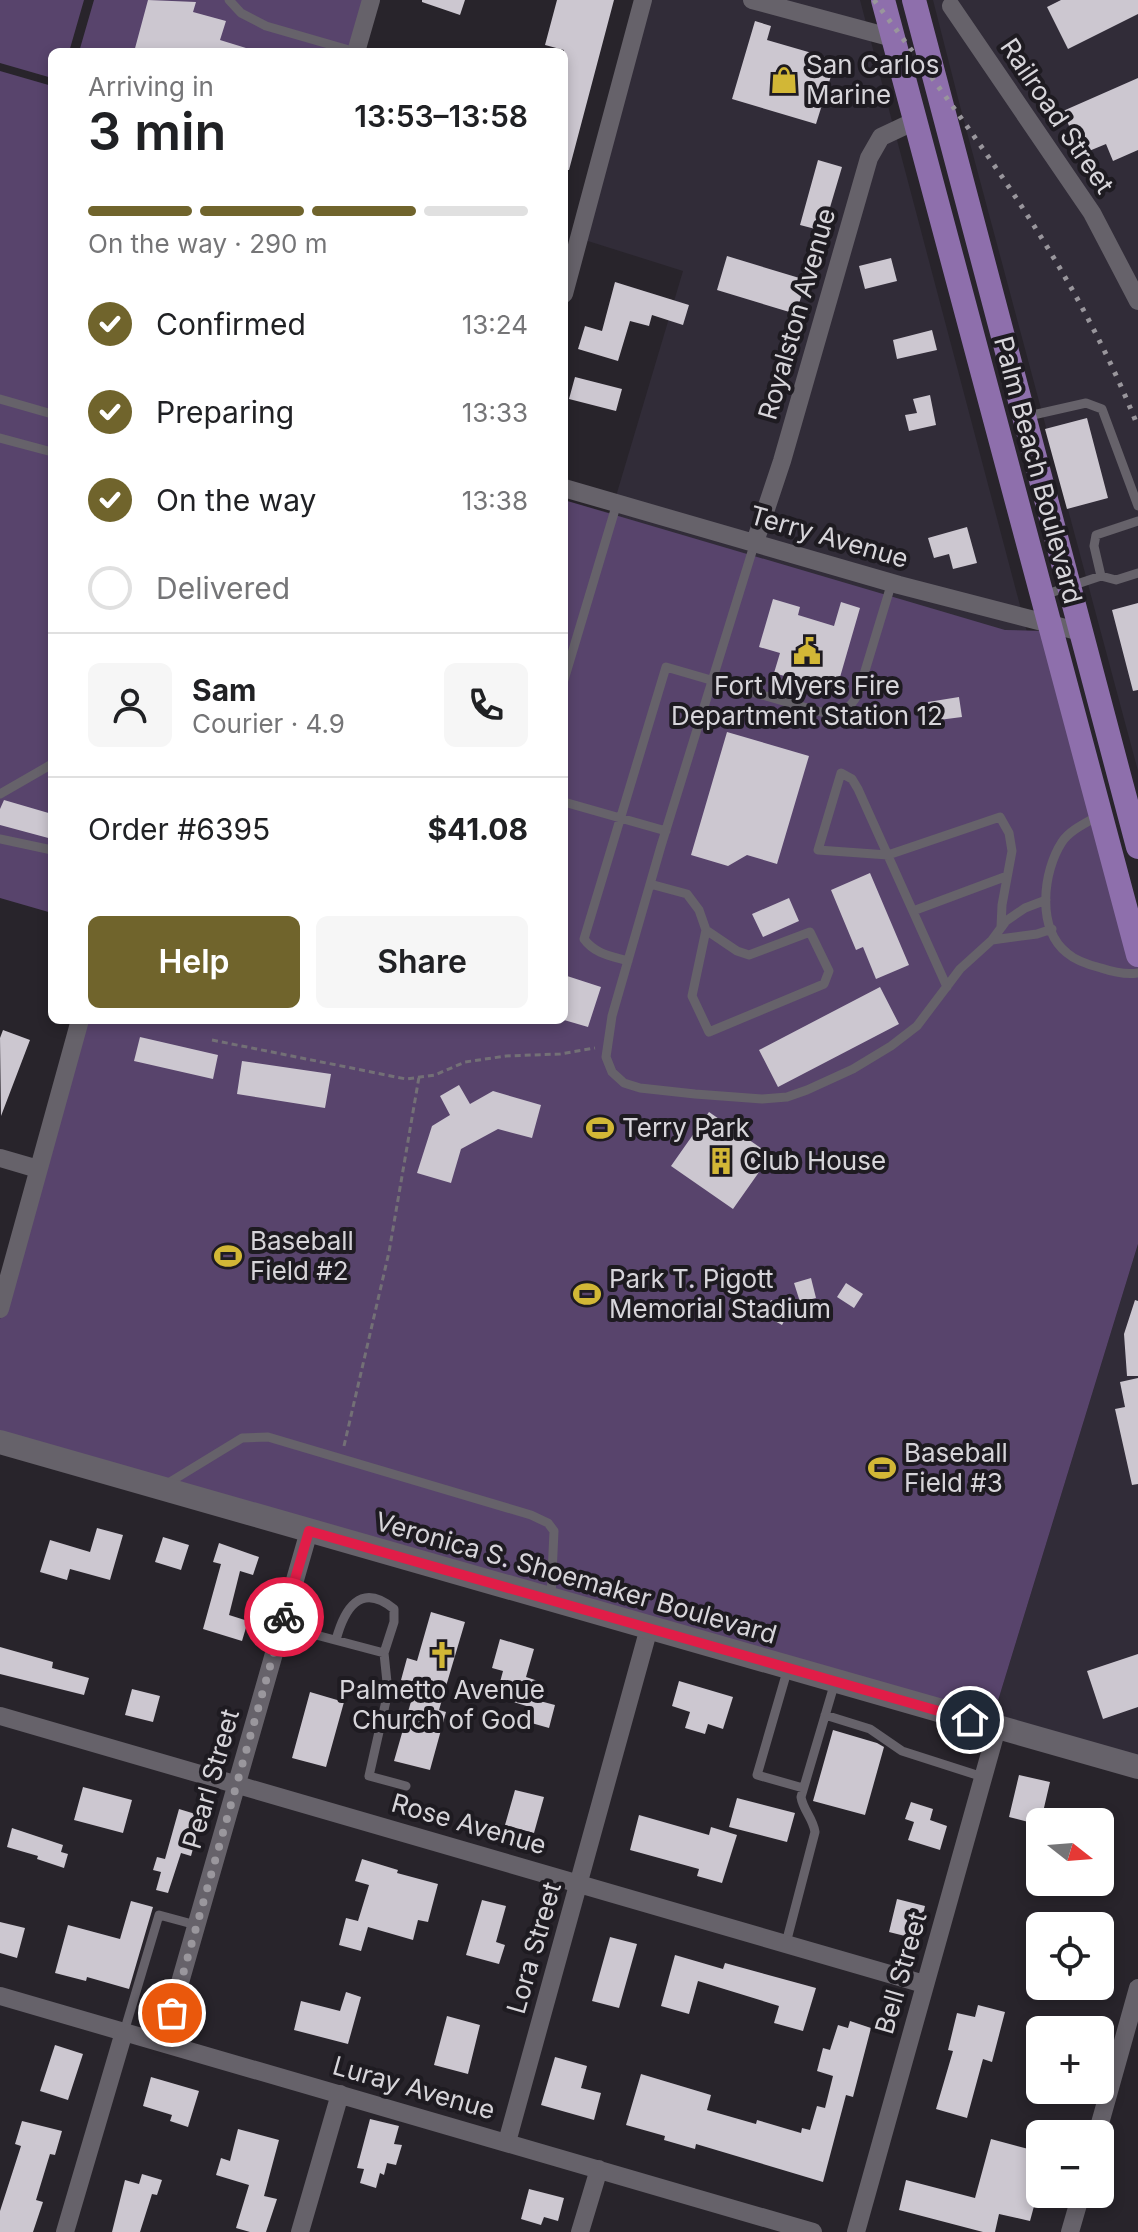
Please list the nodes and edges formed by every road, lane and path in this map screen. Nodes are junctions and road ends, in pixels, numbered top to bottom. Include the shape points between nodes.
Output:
1 (229, 0) edge
2 (371, 0) edge
3 (643, 0) edge
4 (752, 0) edge
5 (883, 0) edge
6 (914, 0) edge
7 (951, 6) dead end
8 (893, 38) junction
9 (342, 48) edge
10 (357, 48) edge
11 (915, 121) junction
12 (568, 279) edge
13 (988, 287) junction
14 (1138, 301) edge
15 (0, 399) edge
16 (48, 413) edge
17 (1024, 417) junction
18 (0, 438) edge
19 (48, 451) edge
20 (568, 489) edge
21 (617, 503) junction
22 (1138, 506) edge
23 (1138, 521) edge
24 (755, 542) junction
25 (1138, 573) edge
26 (1101, 576) junction
27 (892, 582) junction
28 (1069, 587) junction
29 (1042, 595) junction
30 (1050, 624) junction
31 (1081, 632) junction
32 (568, 667) edge
33 (712, 680) junction
34 (48, 766) edge
35 (0, 794) edge
36 (1132, 801) edge
37 (568, 803) edge
38 (1101, 814) junction
39 (621, 819) junction
40 (666, 831) junction
41 (0, 839) edge
42 (1138, 847) edge
43 (48, 849) edge
44 (888, 855) junction
45 (1007, 876) junction
46 (650, 884) junction
47 (1046, 900) junction
48 (913, 911) junction
49 (1001, 927) junction
50 (1052, 929) junction
51 (706, 930) junction
52 (992, 940) junction
53 (1138, 955) edge
54 (628, 961) junction
55 (1138, 973) edge
56 (947, 987) junction
57 (79, 1024) edge
58 (212, 1040) dead end
59 (607, 1047) junction
60 (419, 1077) junction
61 (0, 1158) edge
62 (38, 1169) junction
63 (0, 1309) edge
64 (0, 1442) edge
65 (340, 1459) junction
66 (161, 1488) junction
67 (309, 1531) junction
68 (550, 1600) junction
69 (282, 1626) junction
70 (649, 1628) junction
71 (336, 1640) junction
72 (384, 1653) junction
73 (788, 1668) junction
74 (835, 1682) junction
75 (825, 1715) junction
76 (0, 1716) edge
77 (997, 1728) junction
78 (1138, 1767) edge
79 (983, 1777) junction
80 (236, 1784) junction
81 (406, 1786) dead end
82 (803, 1788) junction
83 (579, 1883) junction
84 (196, 1925) junction
85 (786, 1943) junction
86 (924, 1984) junction
87 (1138, 1988) edge
88 (0, 1996) edge
89 (124, 2032) junction
90 (163, 2042) junction
91 (340, 2094) junction
92 (1101, 2120) edge
93 (507, 2142) junction
94 (599, 2169) junction
95 (1077, 2208) edge
96 (65, 2232) edge
97 (300, 2232) edge
98 (580, 2232) edge
99 (813, 2232) edge
100 (856, 2232) edge
101 (1070, 2232) edge

1 - 9 lane via 266,26
2 - 10 street
3 - 12 street
4 - 8 street
5 - 8 main road, Palm Beach Boulevard
6 - 13 main road, Palm Beach Boulevard
7 - 14 street, Railroad Street via 1092,213
8 - 11 main road, Palm Beach Boulevard
11 - 13 main road via 933,136 945,157 977,276
11 - 24 street, Royalston Avenue via 881,137 869,158
11 - 29 main road, Palm Beach Boulevard
13 - 17 main road, Palm Beach Boulevard
15 - 16 lane
17 - 22 lane via 1086,403 1102,409
17 - 28 main road, Palm Beach Boulevard
18 - 19 lane
20 - 21 street, Terry Avenue
21 - 24 street, Terry Avenue
21 - 32 lane
23 - 26 lane via 1096,535
24 - 27 street, Terry Avenue
24 - 33 lane
25 - 26 lane via 1116,580
26 - 28 lane
27 - 30 street, Terry Avenue
27 - 33 lane via 858,694 844,712 821,712
28 - 29 lane
28 - 31 main road, Palm Beach Boulevard
29 - 30 main road, Palm Beach Boulevard
30 - 31 street, Terry Avenue
30 - 38 main road, Palm Beach Boulevard
31 - 36 main road, Palm Beach Boulevard
33 - 39 lane via 666,667
33 - 40 lane
34 - 35 lane
36 - 38 street
36 - 42 main road, Palm Beach Boulevard
37 - 39 lane
38 - 47 lane via 1064,839 1046,877
38 - 53 main road, Palm Beach Boulevard
39 - 40 lane
39 - 54 lane via 584,939 604,955
40 - 46 lane
41 - 43 lane
44 - 44 lane via 858,789 841,773 818,850
44 - 45 lane via 1000,817 1012,851
44 - 48 lane
45 - 48 lane
45 - 49 lane
46 - 51 lane via 687,894
46 - 54 lane
47 - 49 lane
47 - 50 lane
48 - 56 lane
49 - 52 lane
50 - 52 lane
50 - 55 lane via 1064,951 1080,961 1112,972
51 - 51 lane via 692,996 709,1032 824,984 829,971 810,932 749,955
52 - 56 lane
54 - 59 lane
56 - 59 lane via 917,1026 891,1046 787,1097 640,1088 612,1072
57 - 62 street
58 - 60 path via 406,1079
59 - 60 path via 465,1062
60 - 65 path via 389,1252
61 - 62 street
62 - 63 street
64 - 66 street, Veronica S. Shoemaker Boulevard
65 - 66 lane via 268,1437 242,1438
65 - 68 lane via 548,1523 554,1531
66 - 67 street, Veronica S. Shoemaker Boulevard
67 - 68 street, Veronica S. Shoemaker Boulevard
67 - 69 street, Pearl Street
68 - 70 street, Veronica S. Shoemaker Boulevard
69 - 71 lane
69 - 80 street, Pearl Street
70 - 73 street, Veronica S. Shoemaker Boulevard
70 - 83 street, Lora Street
71 - 72 lane
71 - 72 lane via 349,1606 370,1598 394,1609
72 - 81 lane via 388,1692 369,1776
73 - 74 street, Veronica S. Shoemaker Boulevard
73 - 82 lane via 757,1775
74 - 75 lane
74 - 77 street, Veronica S. Shoemaker Boulevard
75 - 79 lane via 870,1729 902,1751
75 - 82 lane
76 - 80 street, Rose Avenue
77 - 78 street, Veronica S. Shoemaker Boulevard
77 - 79 street, Bell Street
79 - 86 street, Bell Street
80 - 83 street, Rose Avenue
80 - 84 street, Pearl Street
82 - 85 lane via 802,1802 815,1832
83 - 85 street, Rose Avenue
83 - 93 street, Lora Street
84 - 89 lane via 159,1915
84 - 90 street, Pearl Street
85 - 86 street, Rose Avenue
86 - 100 street, Bell Street
87 - 92 street
88 - 89 street, Luray Avenue
89 - 90 street, Luray Avenue
89 - 96 street
90 - 91 street, Luray Avenue
91 - 93 street, Luray Avenue
91 - 97 street
93 - 94 street, Luray Avenue
94 - 98 street
94 - 99 street, Luray Avenue
95 - 101 street

